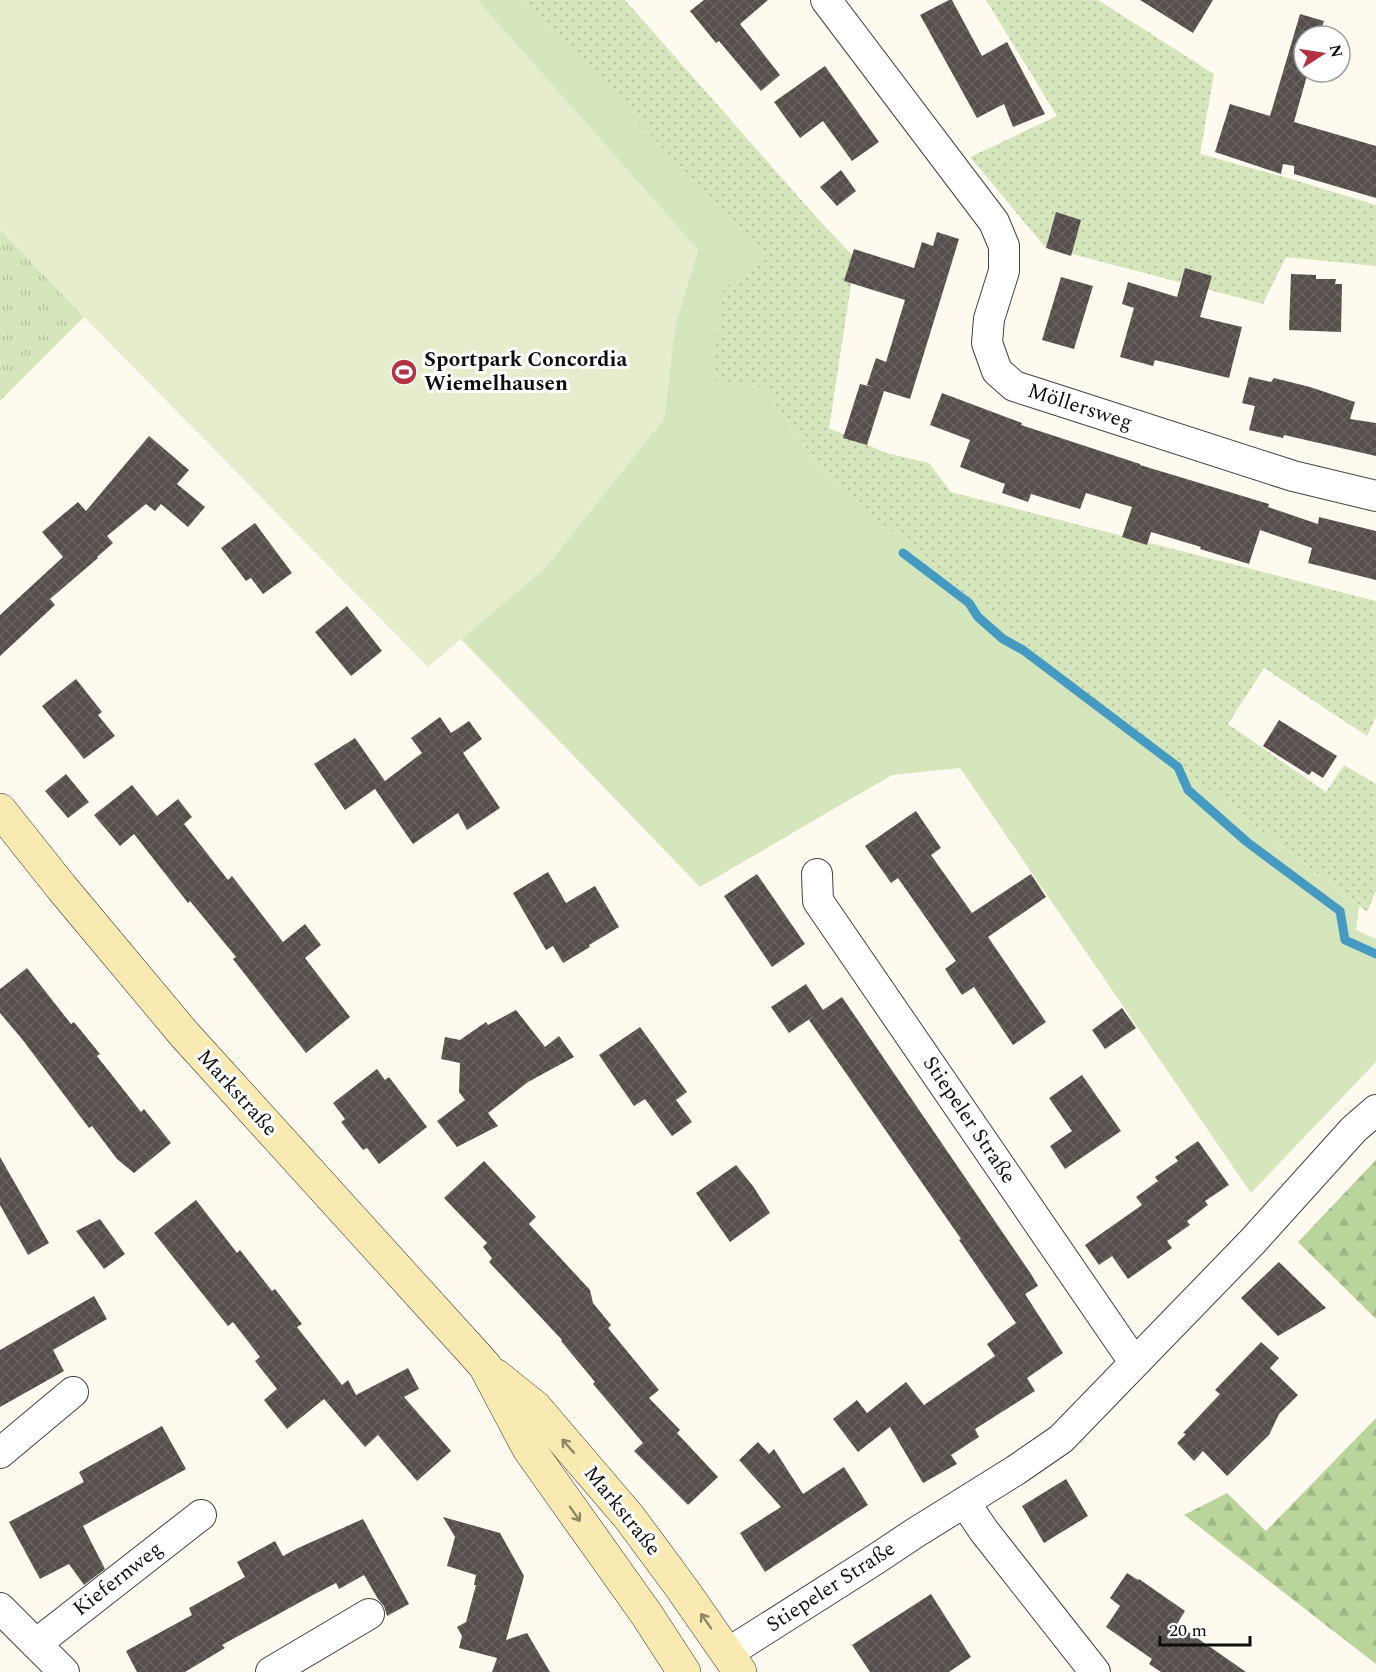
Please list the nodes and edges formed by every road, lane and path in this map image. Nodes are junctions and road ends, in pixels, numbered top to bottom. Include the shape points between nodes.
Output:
1 (825, 0) edge
2 (1376, 496) edge
3 (0, 810) edge
4 (817, 874) dead end
5 (1376, 1110) edge
6 (1134, 1362) junction
7 (485, 1366) junction
8 (73, 1392) dead end
9 (0, 1453) edge
10 (965, 1503) junction
11 (201, 1515) dead end
12 (0, 1608) edge
13 (369, 1614) dead end
14 (36, 1644) junction
15 (728, 1666) edge
16 (676, 1669) edge
17 (64, 1672) edge
18 (271, 1672) edge
19 (1095, 1672) edge

1 - 2 street, Möllersweg via 994,222 1004,246 1004,271 989,319 987,343 997,371 1014,386 1293,476
3 - 7 main road, Markstraße via 184,1034
4 - 6 street, Stiepeler Straße via 818,901
5 - 6 street, Stiepeler Straße
6 - 10 street, Stiepeler Straße via 1062,1439
15 -> 7 main road, Markstraße via 683,1590 629,1517 535,1407
7 -> 16 main road, Markstraße via 529,1449 646,1615
8 - 9 street
10 - 15 street, Stiepeler Straße via 876,1559
10 - 19 street
11 - 14 street, Kiefernweg
12 - 14 street
13 - 18 street
14 - 17 street
15 - 16 main road, Stiepeler Straße

